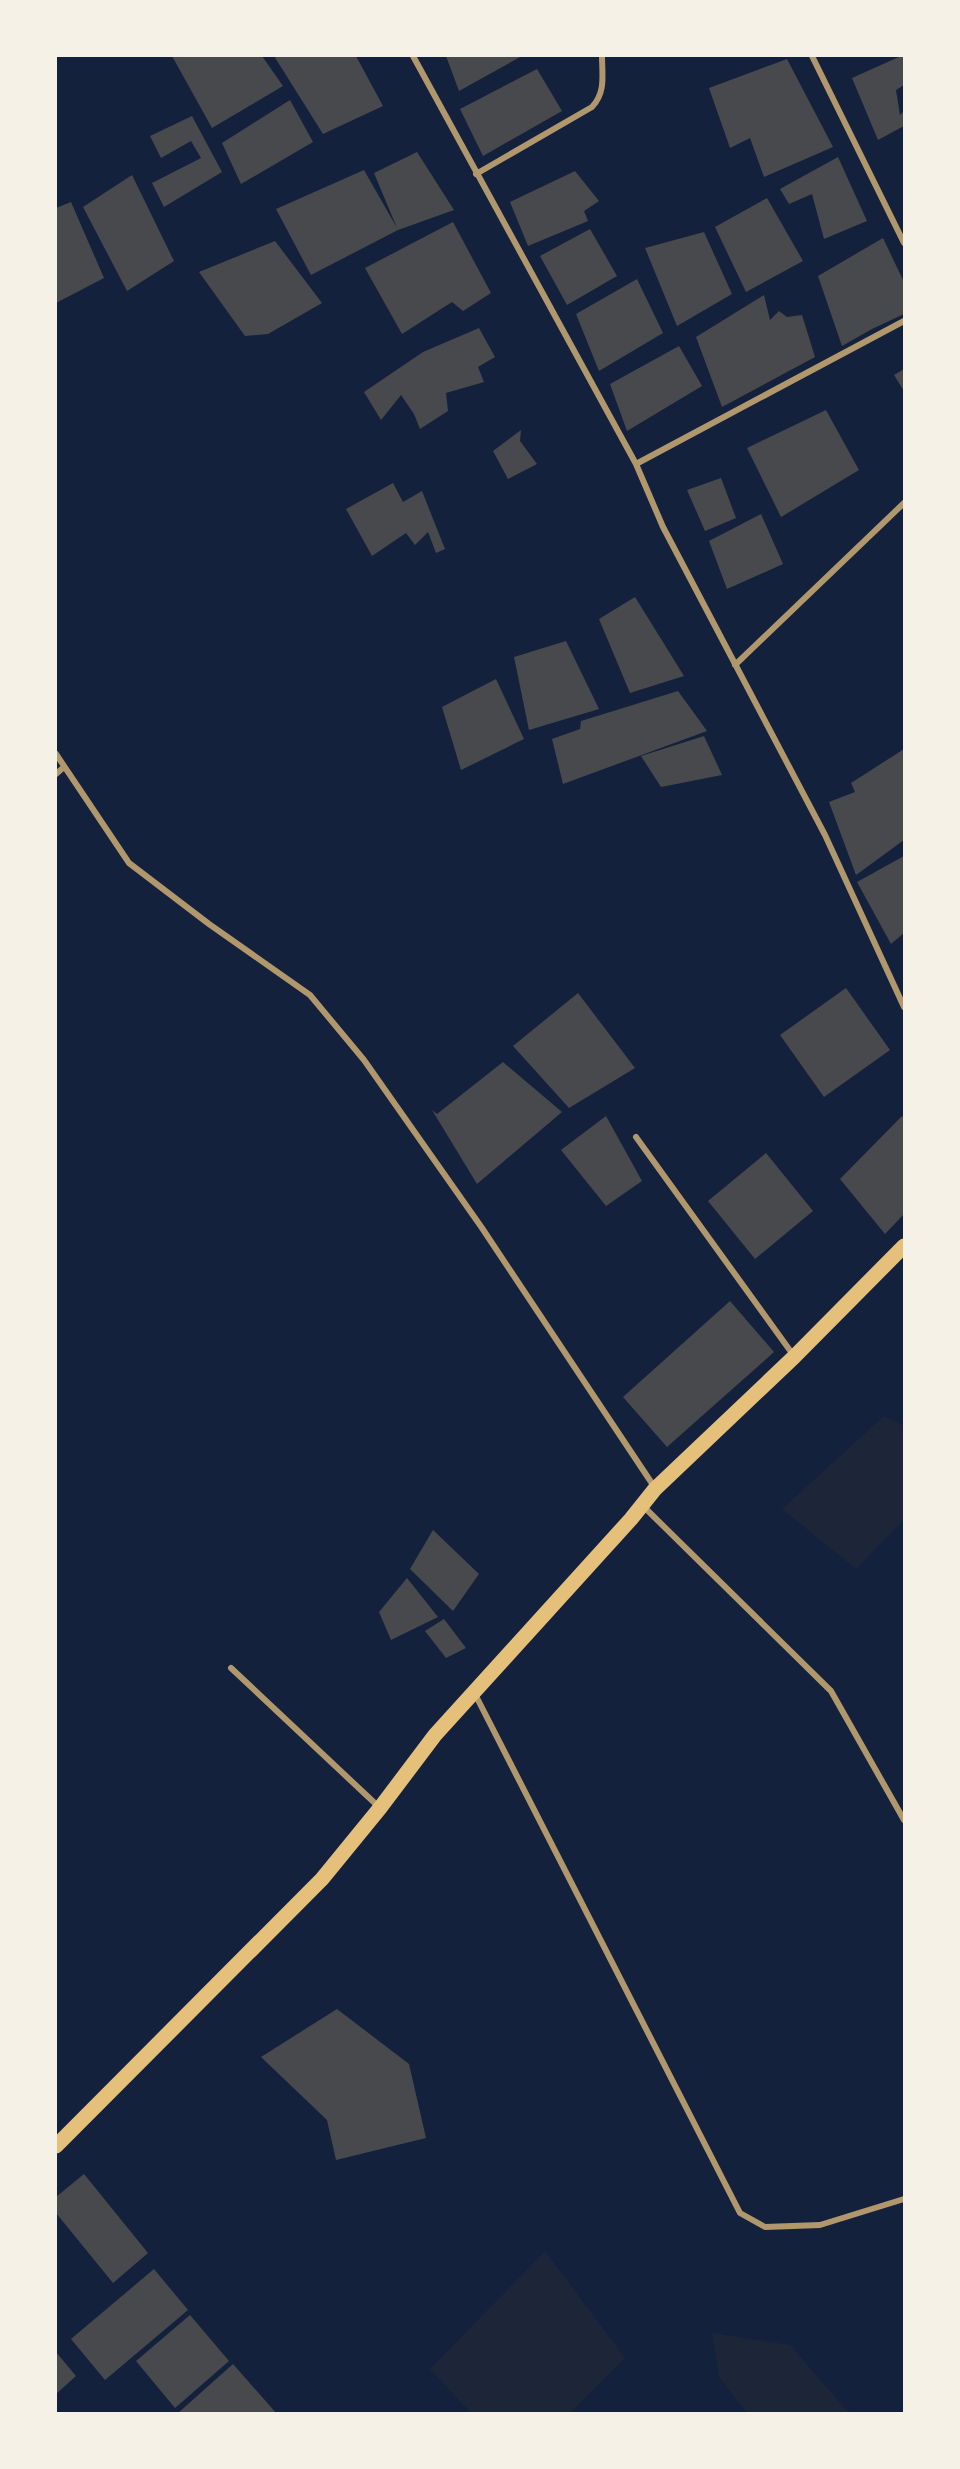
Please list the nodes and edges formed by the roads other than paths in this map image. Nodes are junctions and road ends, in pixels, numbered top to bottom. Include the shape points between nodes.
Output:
1 (413, 56) edge
2 (602, 56) edge
3 (812, 56) edge
4 (476, 174) junction
5 (904, 243) edge
6 (904, 321) edge
7 (636, 465) junction
8 (904, 503) edge
9 (735, 665) junction
10 (56, 754) edge
11 (64, 767) junction
12 (56, 774) edge
13 (904, 1007) edge
14 (636, 1137) dead end
15 (904, 1246) edge
16 (794, 1357) junction
17 (655, 1489) junction
18 (642, 1505) junction
19 (231, 1668) dead end
20 (473, 1691) junction
21 (380, 1808) junction
22 (904, 1820) edge
23 (56, 2146) edge
24 (904, 2199) edge

1 - 4 street
2 - 4 street via 603,88 592,107
3 - 5 street
4 - 7 street
6 - 7 street
7 - 9 street via 663,527
8 - 9 street
9 - 13 street via 825,835
10 - 11 street
11 - 12 street
11 - 17 street via 129,863 310,995 357,1051 482,1228
14 - 16 street
15 - 16 main road
16 - 17 main road
17 - 18 main road
18 - 20 main road
18 - 22 street via 831,1691
19 - 21 street
20 - 21 main road
20 - 24 street via 740,2213 765,2228 820,2225
21 - 23 main road via 322,1879

